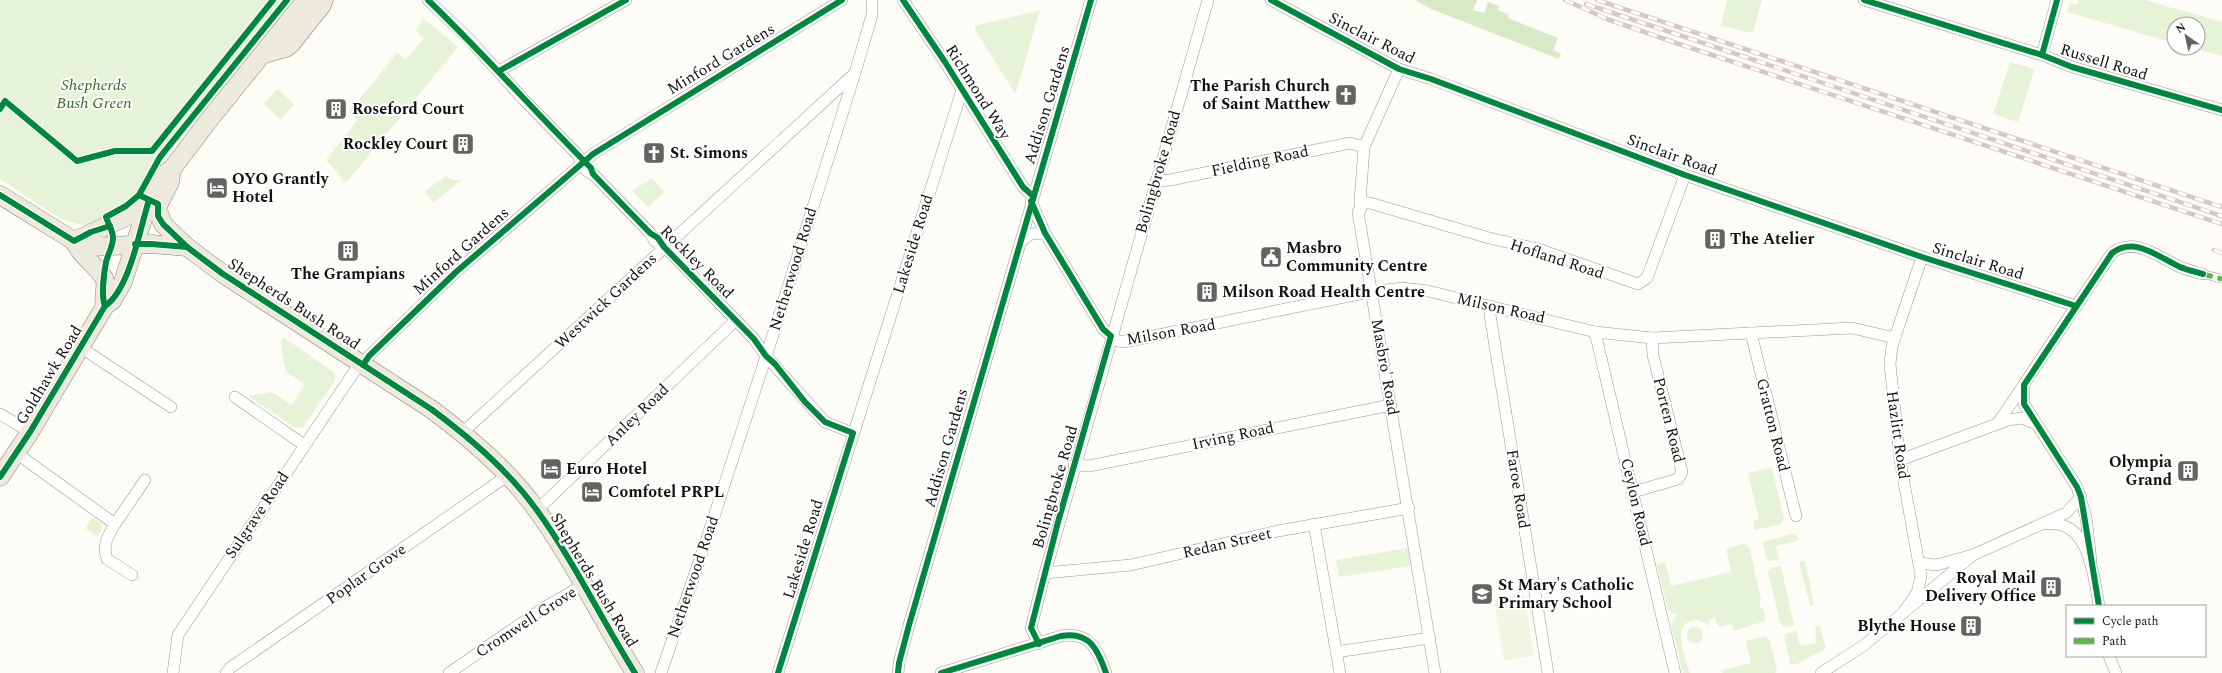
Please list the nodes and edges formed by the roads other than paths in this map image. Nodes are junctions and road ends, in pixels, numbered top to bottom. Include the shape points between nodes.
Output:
1 (306, 0) edge
2 (324, 0) edge
3 (428, 0) edge
4 (626, 0) edge
5 (842, 0) edge
6 (872, 0) edge
7 (903, 0) edge
8 (1091, 0) edge
9 (1208, 0) edge
10 (1271, 0) edge
11 (1864, 0) edge
12 (2057, 0) edge
13 (264, 54) junction
14 (2042, 56) junction
15 (1399, 69) junction
16 (499, 71) junction
17 (855, 73) junction
18 (962, 90) junction
19 (2222, 110) edge
20 (1364, 147) junction
21 (583, 162) junction
22 (172, 169) junction
23 (1685, 175) junction
24 (1156, 181) junction
25 (0, 195) edge
26 (1032, 199) junction
27 (149, 200) junction
28 (1360, 202) junction
29 (1045, 233) junction
30 (74, 241) junction
31 (1021, 241) junction
32 (135, 244) junction
33 (187, 248) junction
34 (664, 248) junction
35 (1922, 257) junction
36 (2204, 274) joint
37 (2222, 279) edge
38 (1372, 292) junction
39 (105, 306) junction
40 (1491, 306) junction
41 (2076, 306) junction
42 (736, 320) junction
43 (1595, 332) junction
44 (1750, 333) junction
45 (1111, 336) junction
46 (1652, 338) junction
47 (1895, 338) junction
48 (80, 347) junction
49 (766, 356) junction
50 (361, 364) junction
51 (2024, 385) junction
52 (235, 397) dead end
53 (1391, 405) junction
54 (171, 407) dead end
55 (0, 414) edge
56 (1998, 423) junction
57 (2036, 424) junction
58 (30, 432) junction
59 (462, 433) junction
60 (854, 433) junction
61 (304, 445) junction
62 (16, 454) junction
63 (1900, 460) junction
64 (1074, 465) junction
65 (507, 476) junction
66 (0, 477) edge
67 (145, 480) dead end
68 (1633, 492) junction
69 (2081, 497) junction
70 (1409, 508) junction
71 (537, 510) junction
72 (1796, 516) dead end
73 (115, 524) junction
74 (1314, 524) junction
75 (2043, 525) junction
76 (1973, 555) junction
77 (2091, 562) junction
78 (1920, 563) junction
79 (1045, 573) junction
80 (132, 576) dead end
81 (584, 585) junction
82 (2099, 605) edge
83 (1903, 613) junction
84 (1430, 638) junction
85 (1039, 644) junction
86 (1336, 652) junction
87 (2109, 657) edge
88 (173, 673) edge
89 (226, 673) edge
90 (449, 673) edge
91 (635, 673) edge
92 (661, 673) edge
93 (778, 673) edge
94 (898, 673) edge
95 (941, 673) edge
96 (1106, 673) edge
97 (1340, 673) edge
98 (1435, 673) edge
99 (1548, 673) edge
100 (1675, 673) edge
101 (1821, 673) edge
102 (2116, 673) edge

1 - 13 main road
2 - 13 main road via 291,44 286,48
3 - 16 street, Rockley Road
4 - 16 street
5 - 21 street, Minford Gardens
6 - 17 street, Netherwood Road via 872,15
7 - 18 street, Richmond Way
8 - 26 street, Addison Gardens
9 - 24 street, Bolingbroke Road
10 - 15 street, Sinclair Road
11 - 14 street, Russell Road
12 - 14 street
13 - 22 main road
14 - 19 street, Russell Road
15 - 20 street, Masbro' Road
15 - 23 street, Sinclair Road
16 - 21 street, Rockley Road
17 - 34 street, Westwick Gardens
17 - 49 street, Netherwood Road
18 - 26 street, Richmond Way
18 - 60 street, Lakeside Road
20 - 24 street, Fielding Road via 1350,143
20 - 28 street, Masbro' Road
21 - 34 street, Rockley Road via 585,170 593,174 650,233 654,241
21 - 50 street, Minford Gardens via 456,272
22 - 27 main road via 161,176
22 - 33 main road via 170,182 158,204 158,212 167,229
23 - 28 street, Hofland Road via 1647,278 1638,284 1538,249
23 - 35 street, Sinclair Road
24 - 45 street, Bolingbroke Road
25 - 30 main road
26 - 29 street, Richmond Way
26 - 31 street, Addison Gardens
27 - 30 main road via 130,215
27 - 32 main road
28 - 38 street, Masbro' Road via 1361,209 1358,212
29 - 31 street via 1031,234
29 - 45 street, Richmond Way via 1103,329
30 - 32 main road via 92,247
30 - 39 main road via 80,253 104,278
31 - 94 street, Addison Gardens via 898,663
32 - 33 main road, Shepherds Bush Road
32 - 39 main road, Goldhawk Road via 123,282 112,301
33 - 50 main road, Shepherds Bush Road
34 - 42 street, Rockley Road
34 - 59 street, Westwick Gardens
35 - 41 street, Sinclair Road
35 - 47 street, Hazlitt Road
36 - 37 street
36 - 41 street via 2181,267 2133,245 2120,247 2112,253
38 - 40 street, Milson Road via 1409,288
38 - 45 street, Milson Road via 1130,341 1118,341
38 - 53 street, Masbro' Road
39 - 48 main road, Goldhawk Road
40 - 43 street, Milson Road
40 - 99 street, Faroe Road via 1490,315
41 - 51 street
42 - 49 street, Rockley Road
42 - 71 street, Anley Road
43 - 46 street, Milson Road
43 - 68 street, Ceylon Road
44 - 46 street, Milson Road
44 - 47 street, Milson Road via 1852,328
44 - 72 street, Gratton Road
45 - 64 street, Bolingbroke Road
46 - 68 street, Porten Road via 1653,355 1682,472 1678,479
47 - 63 street, Hazlitt Road via 1890,364
48 - 54 street
48 - 58 main road, Goldhawk Road
49 - 60 street, Rockley Road via 825,422
49 - 92 street, Netherwood Road
50 - 59 main road, Shepherds Bush Road via 431,409
50 - 61 street, Sulgrave Road
51 - 56 street
51 - 57 street via 2024,404
52 - 61 street
53 - 64 street, Irving Road via 1089,466
53 - 70 street, Masbro' Road
55 - 58 street
56 - 57 street via 2022,418
56 - 63 street
57 - 69 street via 2077,486
58 - 62 main road, Goldhawk Road
59 - 65 main road, Shepherds Bush Road
60 - 93 street, Lakeside Road
61 - 88 street, Sulgrave Road via 178,635
62 - 66 main road, Goldhawk Road
62 - 73 street
63 - 78 street, Hazlitt Road
64 - 79 street, Bolingbroke Road
65 - 71 main road, Shepherds Bush Road
65 - 89 street, Poplar Grove
67 - 73 street
68 - 100 street, Ceylon Road
69 - 75 street via 2066,514
69 - 77 street
70 - 74 street, Redan Street
70 - 84 street, Masbro' Road
71 - 81 main road, Shepherds Bush Road
73 - 80 street via 106,540 106,555
74 - 79 street, Redan Street via 1131,565
74 - 86 street
75 - 76 street
75 - 77 street via 2064,524 2070,528 2083,544
76 - 78 street via 1936,565
76 - 83 street
77 - 82 street
78 - 83 street, Hazlitt Road via 1920,585
79 - 85 street, Bolingbroke Road via 1030,628
81 - 90 street, Cromwell Grove via 545,607
81 - 91 main road, Shepherds Bush Road
83 - 101 street via 1851,655
84 - 86 street
84 - 98 street, Masbro' Road
85 - 95 street
85 - 96 street via 1068,635 1084,638 1095,648
86 - 97 street
87 - 102 street

